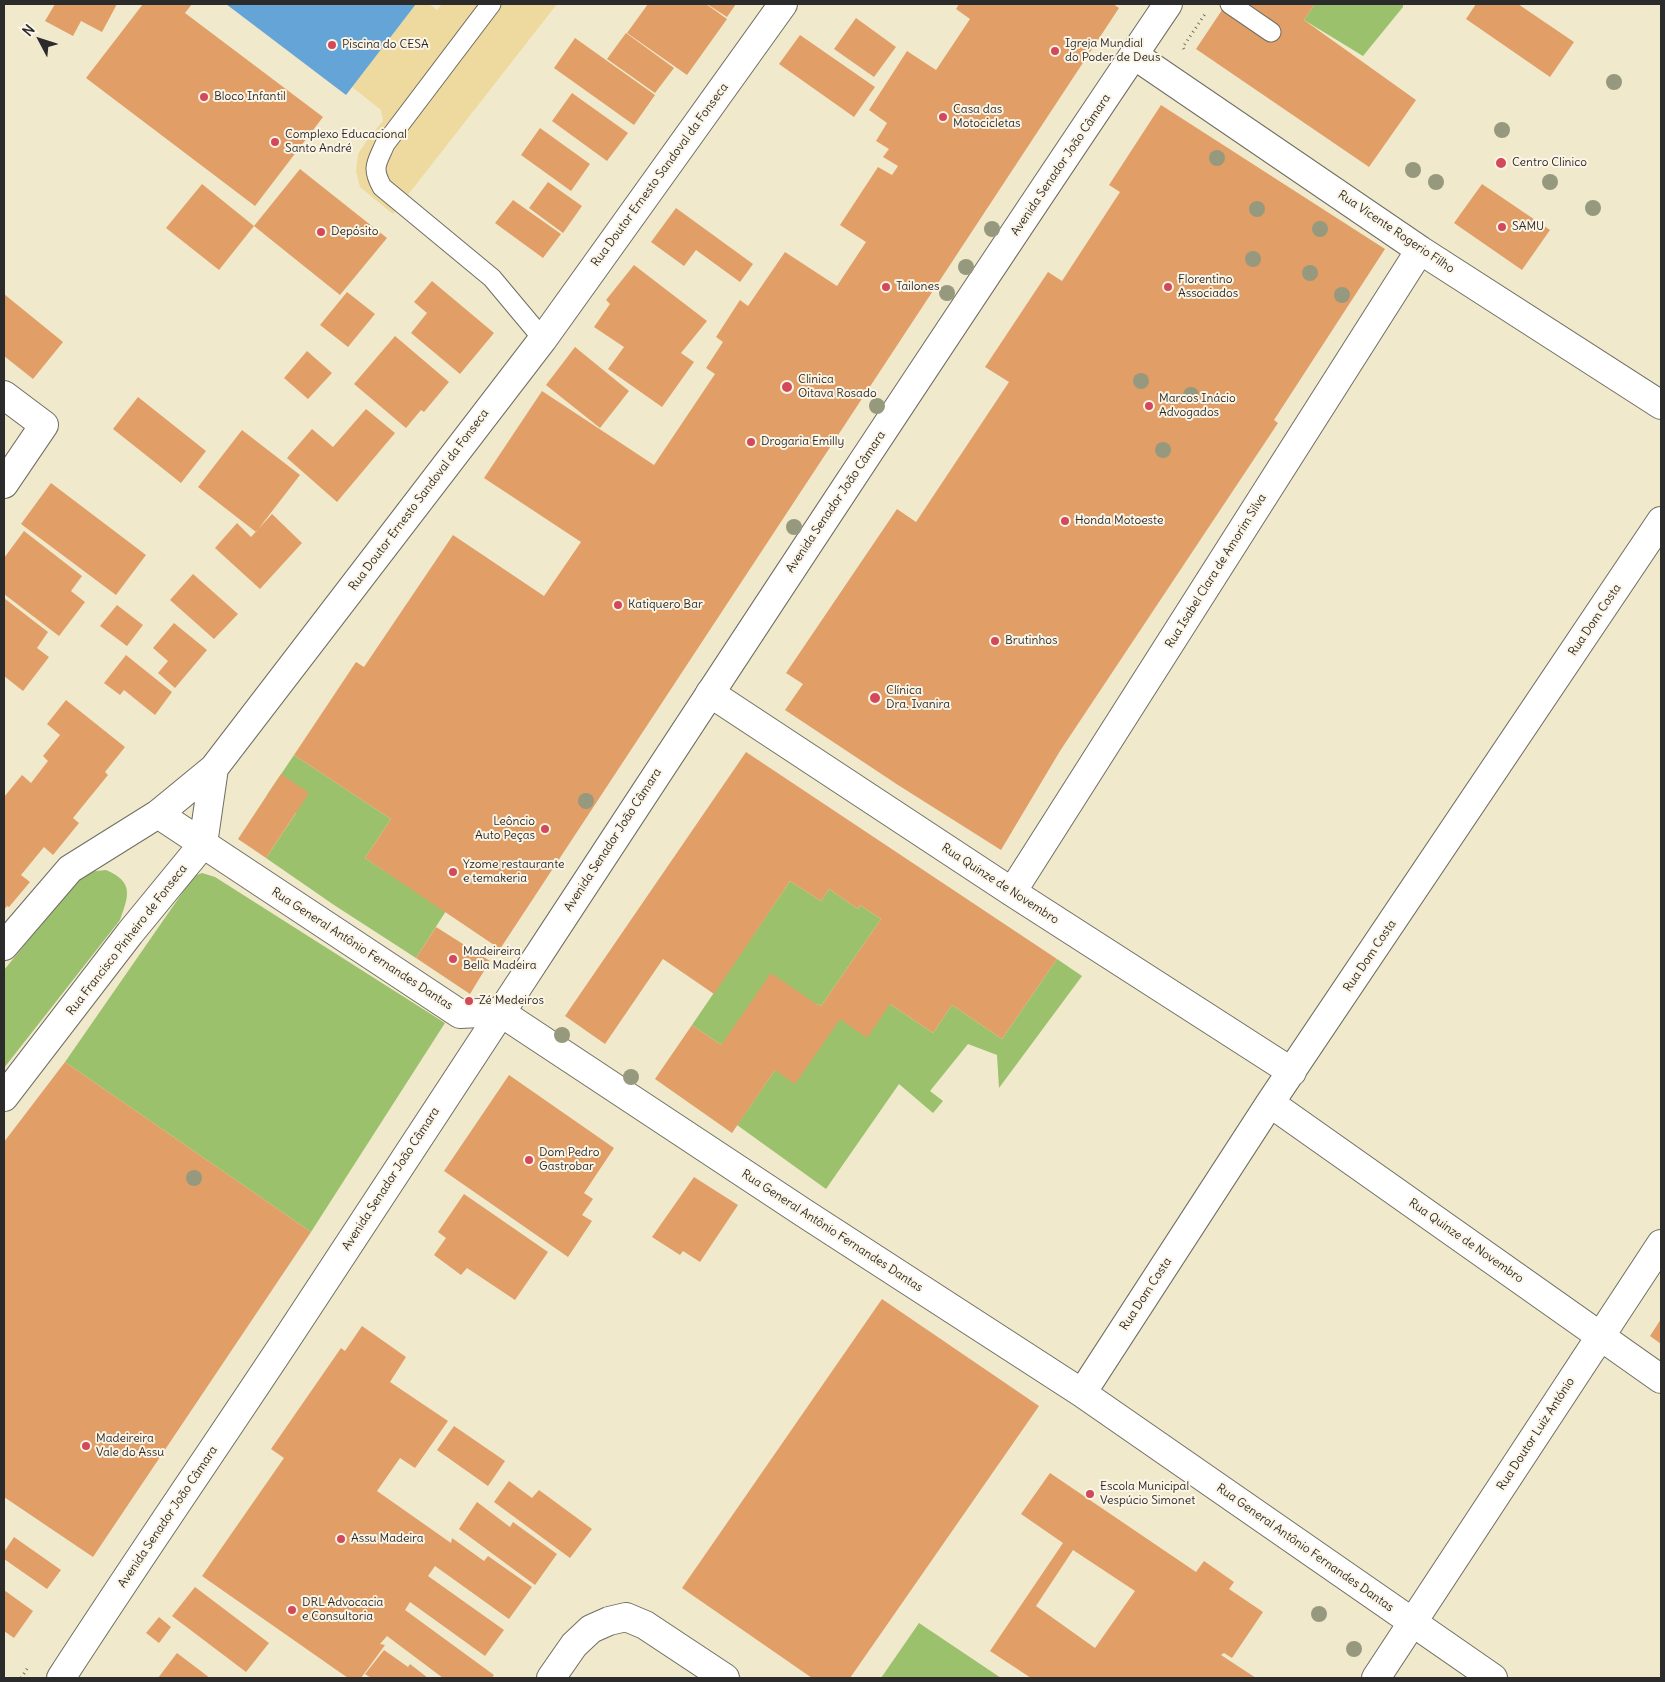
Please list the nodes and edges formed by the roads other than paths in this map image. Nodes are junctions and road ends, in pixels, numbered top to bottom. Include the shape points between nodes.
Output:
1 (491, 4) edge
2 (783, 4) edge
3 (1168, 4) edge
4 (1230, 4) edge
5 (1271, 32) dead end
6 (1134, 54) junction
7 (1420, 250) junction
8 (543, 339) junction
9 (6, 396) edge
10 (1661, 404) edge
11 (4, 484) edge
12 (1661, 521) edge
13 (710, 693) junction
14 (214, 768) junction
15 (158, 814) junction
16 (203, 844) junction
17 (1012, 892) junction
18 (4, 946) edge
19 (500, 1012) junction
20 (1292, 1072) junction
21 (4, 1097) edge
22 (1270, 1103) junction
23 (1661, 1244) edge
24 (1600, 1335) junction
25 (1661, 1379) edge
26 (1082, 1393) junction
27 (1413, 1624) junction
28 (61, 1678) edge
29 (551, 1678) edge
30 (725, 1678) edge
31 (1376, 1678) edge
32 (1493, 1678) edge

1 - 8 lane via 385,144 375,175 382,187 492,278
2 - 8 street, Rua Doutor Ernesto Sandoval da Fonseca
3 - 6 street, Avenida Senador João Câmara
4 - 5 lane
6 - 7 street, Rua Vicente Rogerio Filho
6 - 13 street, Avenida Senador João Câmara
7 - 10 street, Rua Vicente Rogerio Filho
7 - 17 street, Rua Isabel Clara de Amorim Silva
8 - 14 street, Rua Doutor Ernesto Sandoval da Fonseca
9 - 11 street via 44,425
12 - 20 street, Rua Dom Costa
13 - 17 street, Rua Quinze de Novembro
13 - 19 street, Avenida Senador João Câmara
14 - 15 street, Rua Doutor Ernesto Sandoval da Fonseca
14 - 16 street
15 - 16 street, Rua General Antônio Fernandes Dantas
15 - 18 street, Rua Doutor Ernesto Sandoval da Fonseca via 70,869
16 - 19 street, Rua General Antônio Fernandes Dantas via 460,1014
16 - 21 street, Rua Francisco Pinheiro de Fonseca
17 - 20 street, Rua Quinze de Novembro
19 - 26 street, Rua General Antônio Fernandes Dantas
19 - 28 street, Avenida Senador João Câmara
20 - 22 street, Rua Dom Costa
22 - 24 street, Rua Quinze de Novembro
22 - 26 street, Rua Dom Costa
23 - 24 street, Rua Doutor Luiz António
24 - 25 street, Rua Quinze de Novembro
24 - 27 street, Rua Doutor Luiz António
26 - 27 street, Rua General Antônio Fernandes Dantas
27 - 31 street, Rua Doutor Luiz António
27 - 32 street, Rua General Antônio Fernandes Dantas
29 - 30 street via 574,1645 591,1629 626,1618 645,1625

